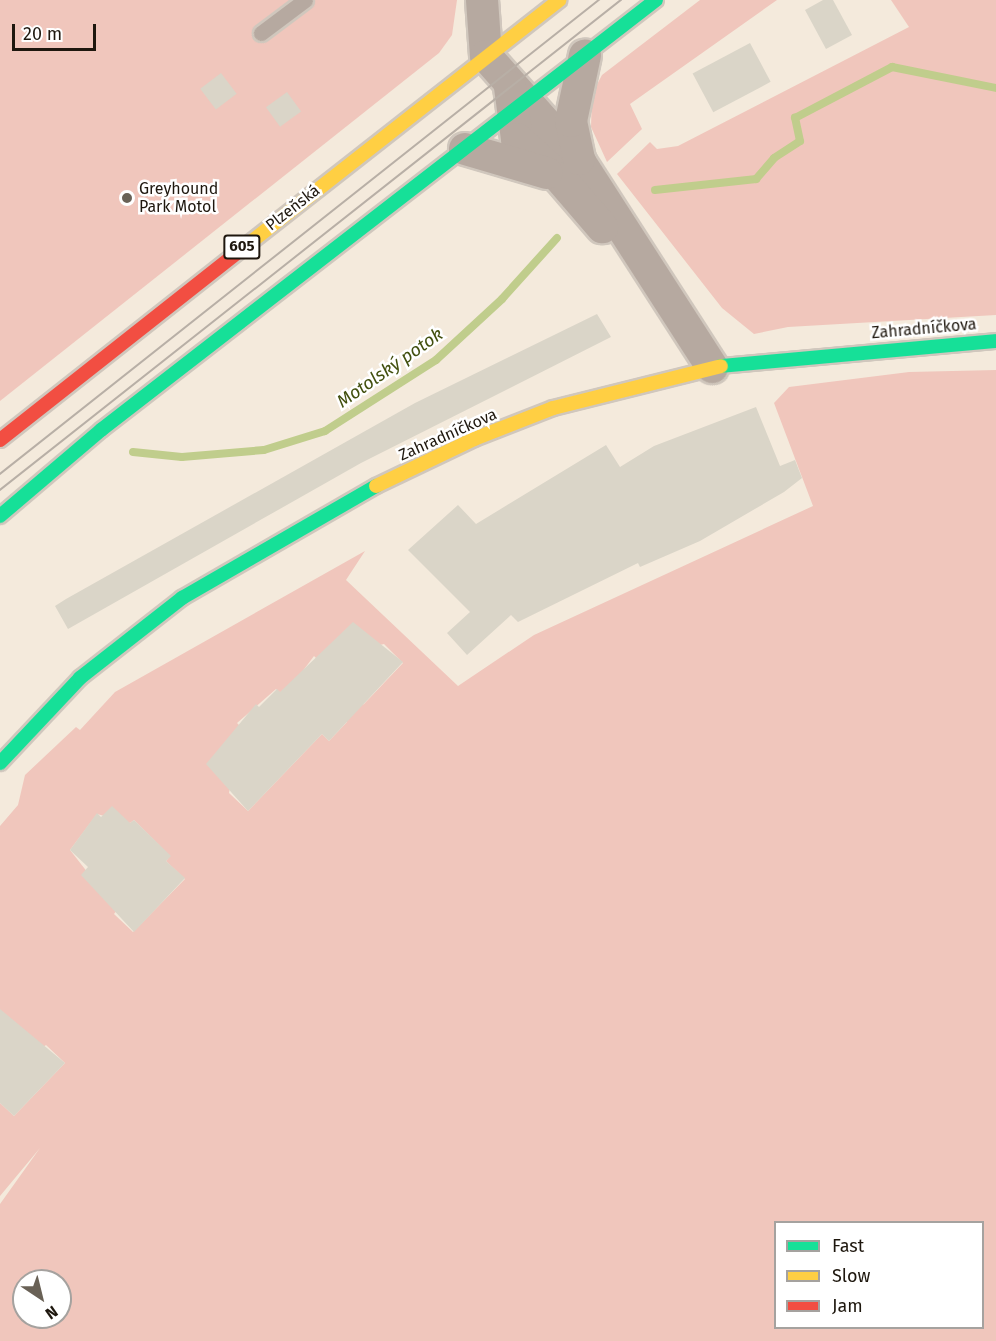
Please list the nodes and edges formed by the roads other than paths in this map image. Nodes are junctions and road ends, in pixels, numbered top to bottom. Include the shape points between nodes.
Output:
1 (305, 0) edge
2 (482, 0) edge
3 (559, 0) edge
4 (656, 0) edge
5 (261, 33) dead end
6 (486, 56) junction
7 (585, 56) junction
8 (516, 99) junction
9 (465, 149) junction
10 (570, 170) junction
11 (996, 341) edge
12 (712, 367) junction
13 (0, 440) edge
14 (0, 516) edge
15 (0, 763) edge

1 - 5 lane
2 - 6 street
3 - 6 main road, Plzeňská / 605
4 - 7 main road
6 - 8 street
6 - 13 main road, Plzeňská / 605
7 - 8 main road
7 - 10 street via 571,121
8 - 9 main road
8 - 10 street via 517,139
9 - 10 street
9 - 14 main road via 101,430
10 - 12 street
11 - 12 main road, Zahradníčkova
12 - 15 main road, Zahradníčkova via 553,408 382,483 182,598 137,630 80,678

